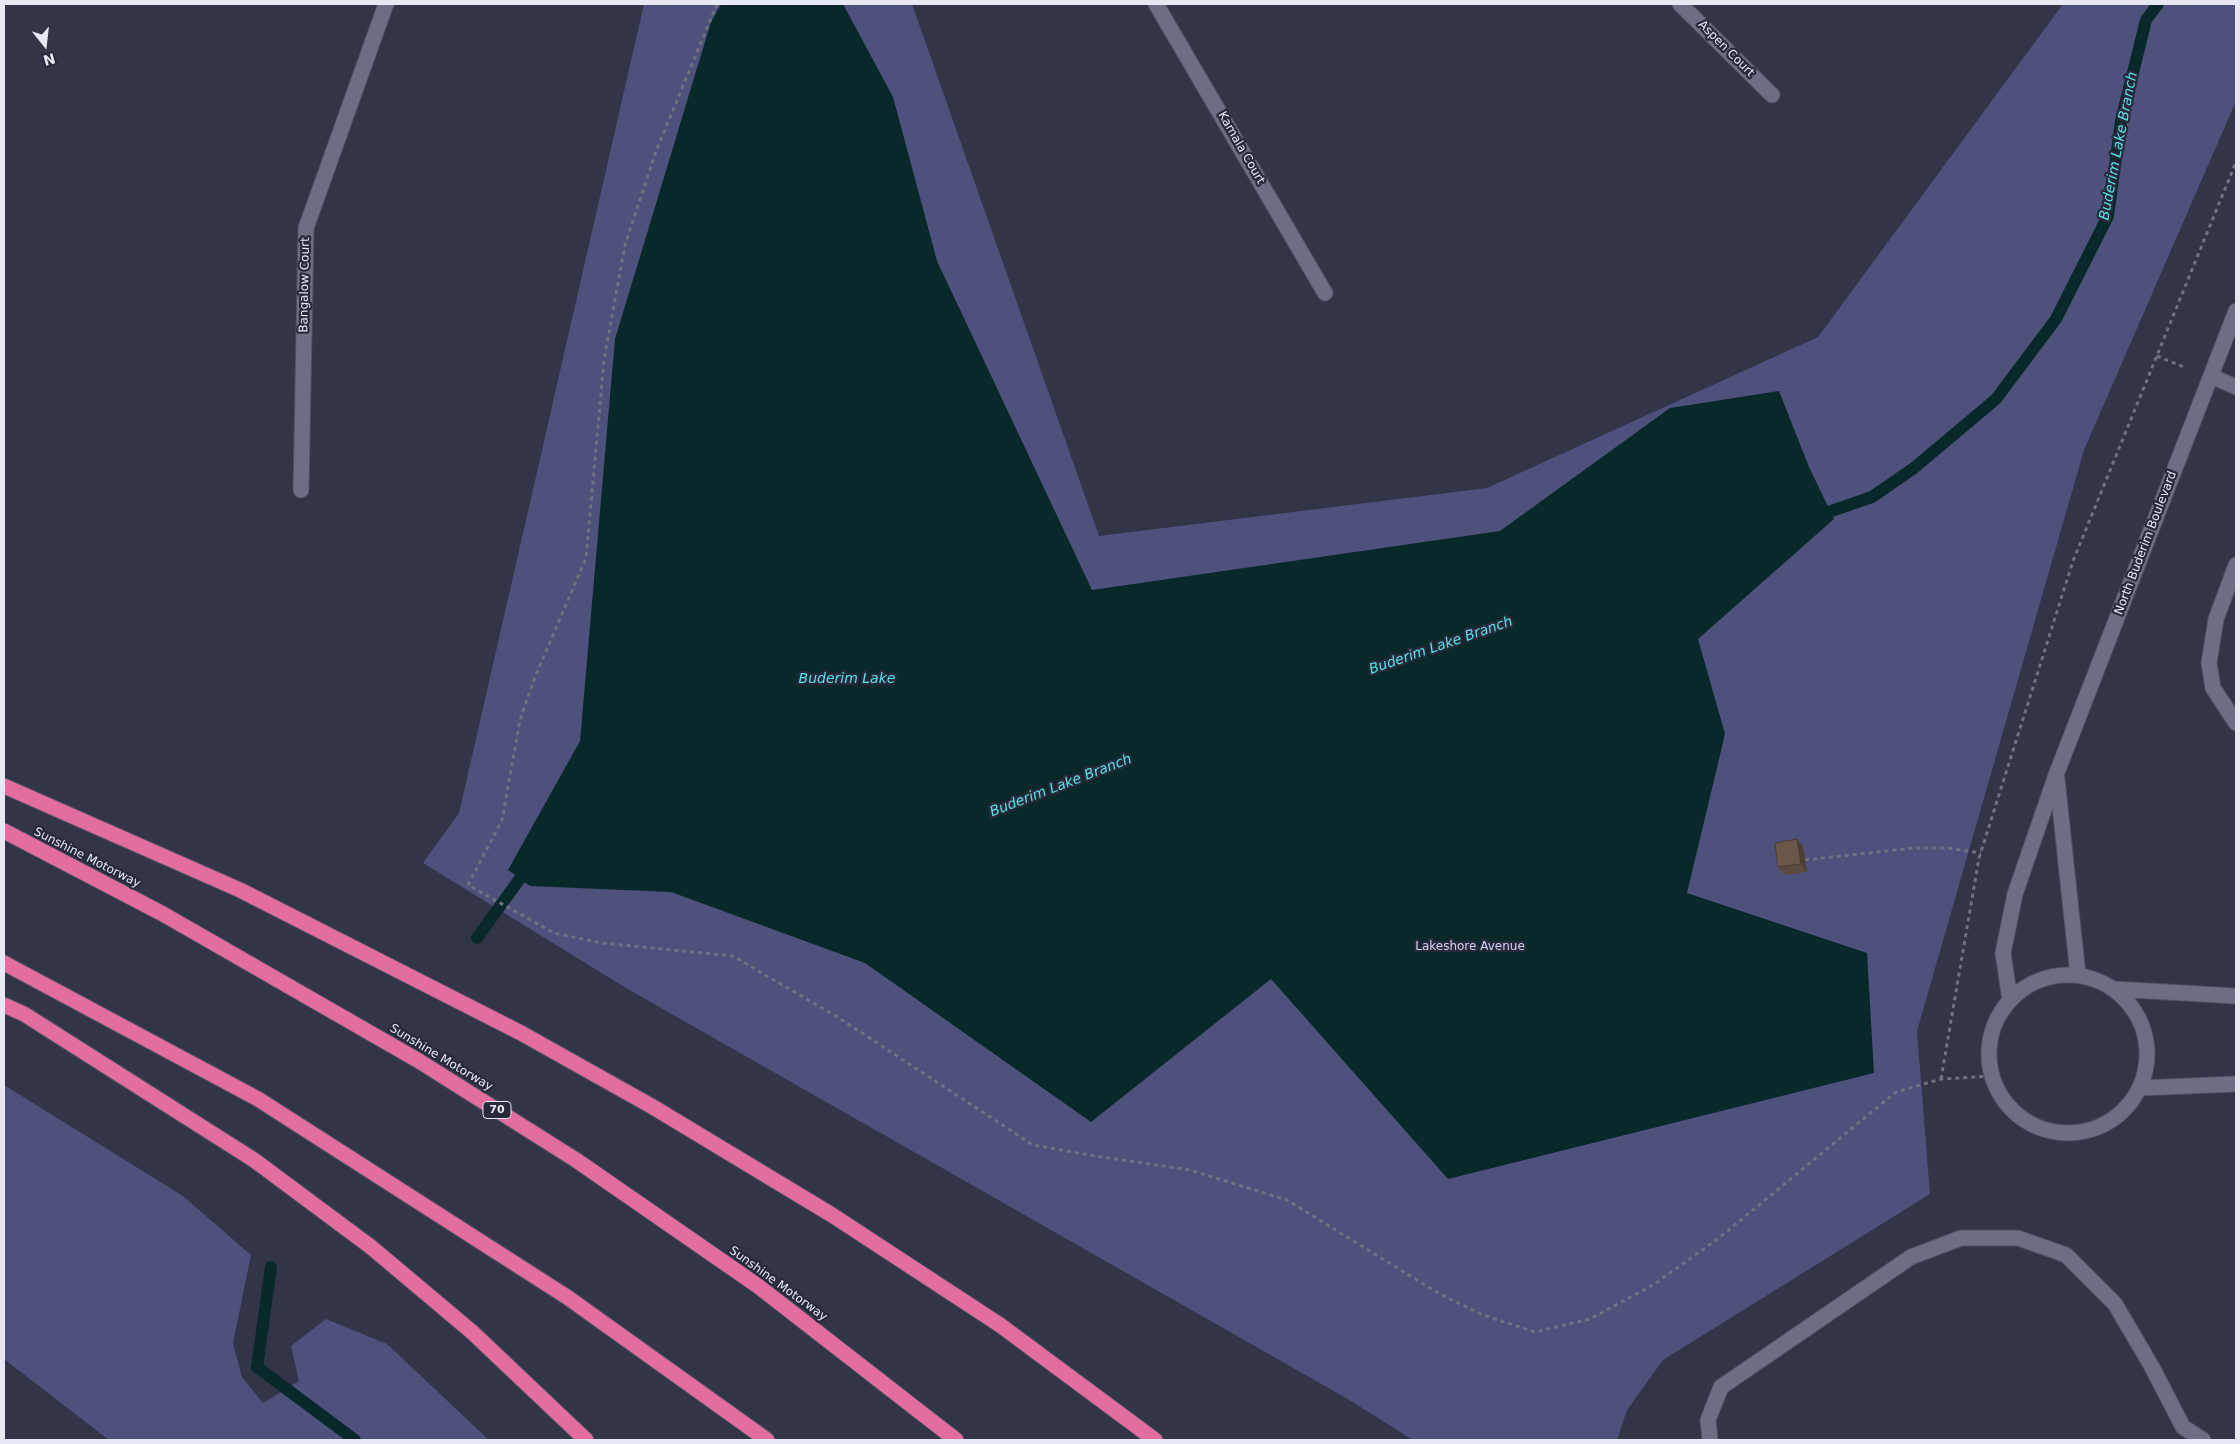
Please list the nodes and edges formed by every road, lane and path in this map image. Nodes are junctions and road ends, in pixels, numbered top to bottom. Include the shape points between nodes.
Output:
1 (386, 4) edge
2 (717, 4) edge
3 (1156, 4) edge
4 (1680, 4) edge
5 (1772, 95) dead end
6 (2236, 162) edge
7 (1325, 292) dead end
8 (2236, 311) edge
9 (2211, 376) junction
10 (2236, 387) edge
11 (301, 490) dead end
12 (2236, 565) edge
13 (2236, 723) edge
14 (2056, 775) junction
15 (4, 786) edge
16 (4, 831) edge
17 (1981, 853) junction
18 (1805, 860) dead end
19 (4, 963) edge
20 (2078, 975) junction
21 (2114, 989) junction
22 (2236, 996) edge
23 (2010, 1000) junction
24 (4, 1005) edge
25 (1993, 1076) junction
26 (1941, 1078) junction
27 (2236, 1084) edge
28 (2140, 1088) junction
29 (586, 1440) edge
30 (767, 1440) edge
31 (956, 1440) edge
32 (1155, 1440) edge
33 (1710, 1440) edge
34 (2203, 1440) edge

1 - 11 street, Bangalow Court via 306,228
2 - 26 path via 656,151 625,245 604,360 586,558 520,720 502,820 468,885 554,933 602,942 733,956 839,1018 1033,1144 1089,1156 1190,1170 1287,1200 1438,1293 1483,1316 1535,1332 1590,1319 1653,1285 1719,1238 1896,1092
3 - 7 street, Kamala Court
4 - 5 street, Aspen Court
6 - 17 path via 2073,561
8 - 9 street, North Buderim Boulevard
9 - 10 street
9 - 14 street, North Buderim Boulevard
12 - 13 street via 2216,619 2209,663 2212,688
14 - 20 street, North Buderim Boulevard
14 - 23 street, North Buderim Boulevard via 2014,894 2004,953
15 - 32 highway via 240,890 521,1032 653,1107 832,1215 992,1320
16 - 31 highway, Sunshine Motorway / 70 via 164,914 402,1051 576,1160 758,1286
17 - 18 path via 1913,848
17 - 26 path
19 - 30 highway via 258,1099 568,1297
20 - 21 street
20 - 23 street via 2053,976 2030,985
21 - 22 street
21 - 28 street via 2130,1005 2144,1031 2147,1068
23 - 25 street via 1992,1030 1989,1064
24 - 29 highway via 24,1014 254,1160 371,1247 479,1338
25 - 26 path
25 - 28 street via 2011,1109 2031,1124 2055,1132 2080,1132 2104,1125 2125,1109
27 - 28 street
33 - 34 street via 1708,1420 1721,1387 1910,1257 1960,1238 2018,1238 2066,1255 2115,1304 2183,1427

